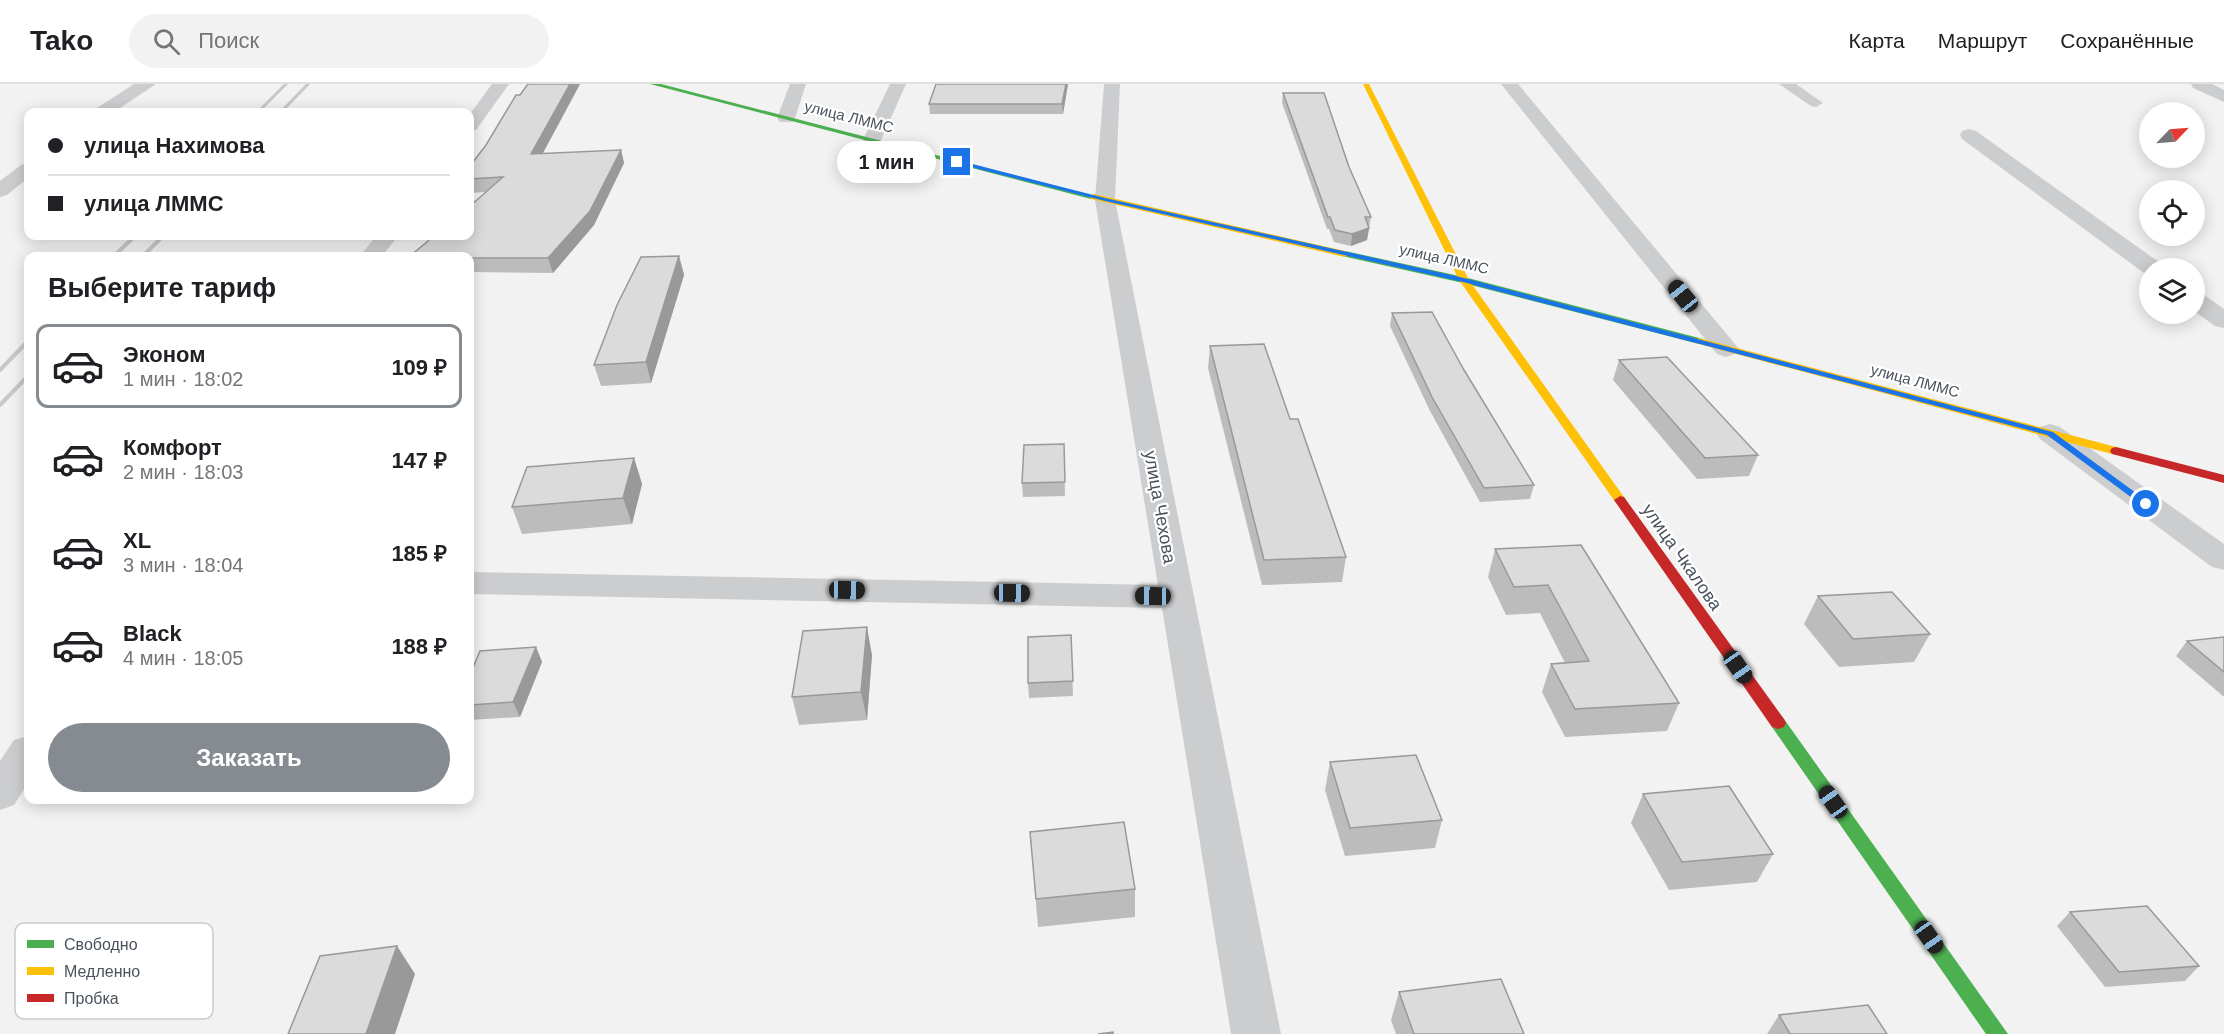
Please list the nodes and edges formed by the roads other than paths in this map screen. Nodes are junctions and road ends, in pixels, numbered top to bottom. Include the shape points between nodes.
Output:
1 (148, 84) edge
2 (501, 84) edge
3 (653, 84) edge
4 (798, 84) edge
5 (898, 84) edge
6 (1112, 84) edge
7 (1366, 84) edge
8 (1509, 84) edge
9 (1786, 84) edge
10 (2199, 84) edge
11 (2224, 97) edge
12 (1816, 103) dead end
13 (109, 108) edge
14 (786, 118) junction
15 (474, 121) edge
16 (1969, 135) dead end
17 (872, 140) junction
18 (24, 172) edge
19 (0, 191) edge
20 (1105, 200) junction
21 (384, 240) edge
22 (374, 252) edge
23 (2139, 259) edge
24 (1464, 280) junction
25 (2205, 307) edge
26 (2224, 321) edge
27 (1726, 349) junction
28 (2050, 433) junction
29 (2224, 479) edge
30 (2224, 560) edge
31 (474, 583) edge
32 (1177, 597) junction
33 (24, 757) edge
34 (0, 794) edge
35 (1256, 1034) edge
36 (1998, 1034) edge

1 - 13 street
2 - 15 street
3 - 14 street, улица ЛММС
4 - 14 street
5 - 17 street
6 - 20 street, улица Чехова
7 - 24 street, улица Чкалова
8 - 27 street
9 - 12 lane
10 - 11 street
14 - 17 street, улица ЛММС
16 - 23 street
17 - 20 street, улица ЛММС
18 - 19 street
20 - 24 street, улица ЛММС
20 - 32 street, улица Чехова
21 - 22 street
24 - 27 street, улица ЛММС
24 - 36 street, улица Чкалова
25 - 26 street
27 - 28 street, улица ЛММС
28 - 29 street, улица ЛММС
28 - 30 street
31 - 32 street
32 - 35 street, улица Чехова
33 - 34 street

